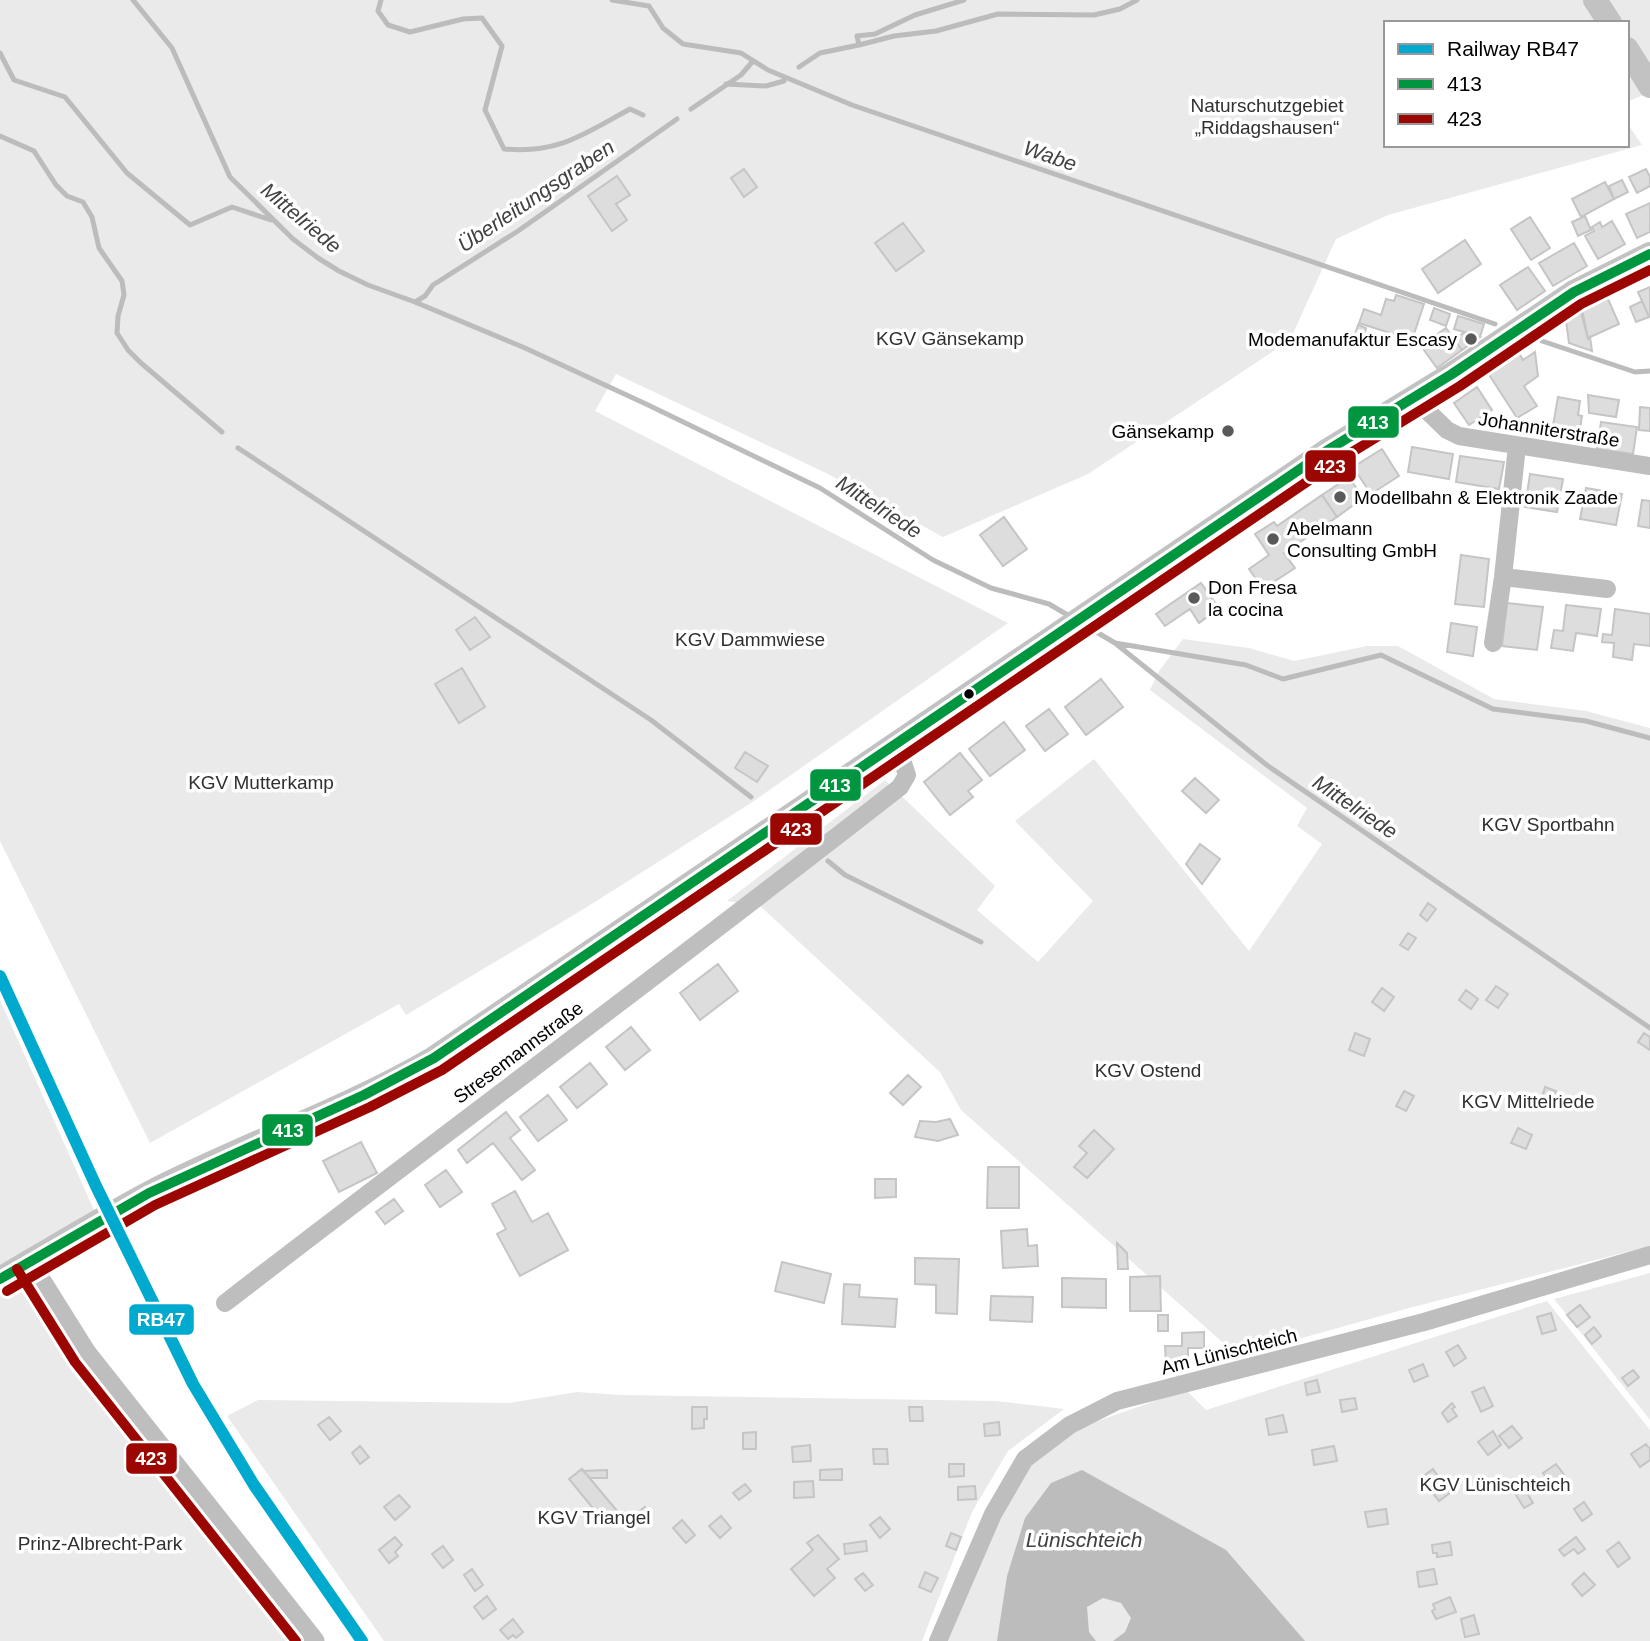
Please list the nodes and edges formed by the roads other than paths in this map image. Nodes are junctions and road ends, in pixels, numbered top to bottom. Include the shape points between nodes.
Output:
1 (1595, 0) edge
2 (1609, 21) edge
3 (1629, 52) edge
4 (1650, 86) edge
5 (1650, 254) edge
6 (1414, 398) junction
7 (1517, 446) junction
8 (1650, 466) edge
9 (1503, 577) junction
10 (1607, 589) dead end
11 (1493, 643) dead end
12 (891, 747) junction
13 (1650, 1255) edge
14 (29, 1262) junction
15 (0, 1279) edge
16 (225, 1303) dead end
17 (313, 1641) edge
18 (938, 1641) edge

1 - 2 main road
3 - 4 main road
5 - 6 main road via 1574,292
6 - 7 street, Johanniterstraße via 1459,436
6 - 12 main road via 1328,450
7 - 8 street, Johanniterstraße
7 - 9 street
9 - 10 street
9 - 11 street
12 - 14 main road via 434,1058 386,1086 134,1202
12 - 16 street, Stresemannstraße via 901,757 907,775 900,787
13 - 18 street, Am Lünischteich via 1384,1333 1117,1401 1070,1425 1026,1459 993,1514
14 - 15 main road
14 - 17 street via 86,1353

